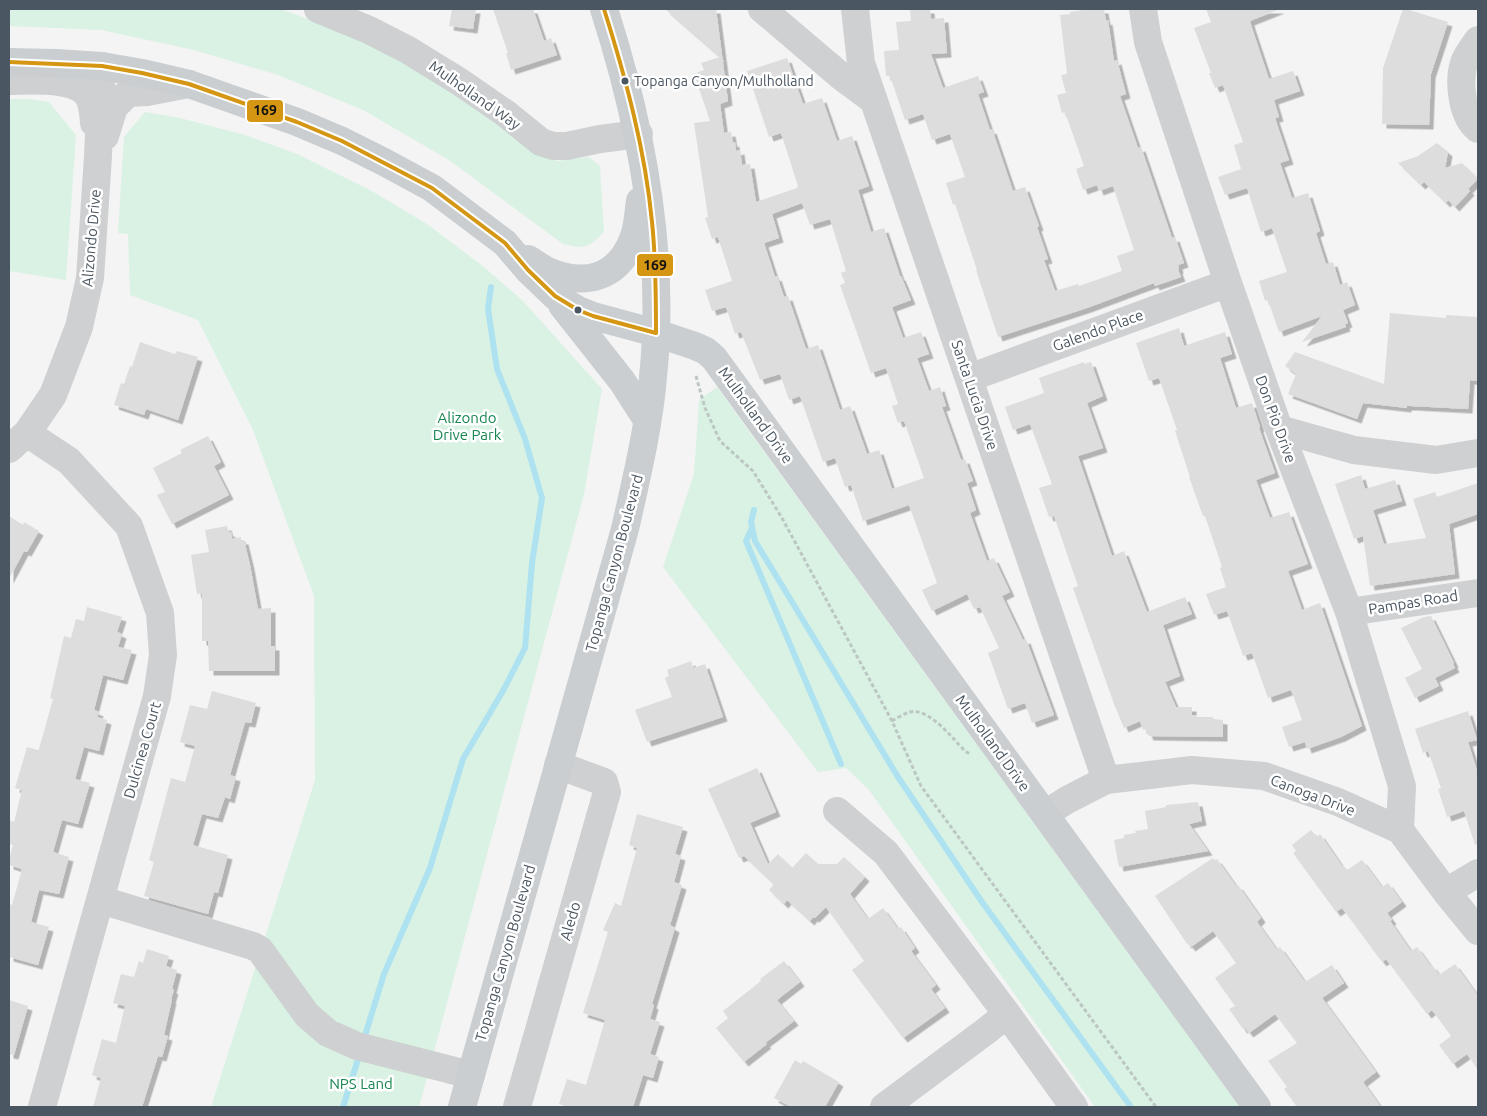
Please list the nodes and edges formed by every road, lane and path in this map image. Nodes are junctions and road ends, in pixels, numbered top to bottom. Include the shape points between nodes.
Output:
1 (318, 9) edge
2 (604, 9) edge
3 (762, 9) edge
4 (855, 9) edge
5 (1143, 9) edge
6 (1478, 40) edge
7 (9, 62) edge
8 (102, 66) junction
9 (9, 81) edge
10 (189, 84) junction
11 (873, 100) junction
12 (1478, 129) edge
13 (639, 134) junction
14 (98, 156) junction
15 (644, 167) junction
16 (505, 243) junction
17 (1228, 283) junction
18 (555, 296) junction
19 (656, 333) junction
20 (695, 374) dead end
21 (969, 378) junction
22 (647, 420) junction
23 (1279, 429) junction
24 (18, 441) edge
25 (1478, 453) edge
26 (1478, 593) edge
27 (1348, 612) junction
28 (892, 721) junction
29 (1001, 754) junction
30 (558, 765) junction
31 (1106, 780) junction
32 (837, 811) dead end
33 (1045, 814) junction
34 (1400, 830) junction
35 (1478, 873) edge
36 (1446, 892) junction
37 (101, 900) junction
38 (1478, 931) edge
39 (1007, 1014) junction
40 (471, 1075) junction
41 (42, 1107) edge
42 (462, 1107) edge
43 (517, 1107) edge
44 (884, 1107) edge
45 (1074, 1107) edge
46 (1156, 1107) edge
47 (1257, 1107) edge

1 - 13 street, Mulholland Way via 408,50 460,82 541,142 567,146
2 - 13 main road, Topanga Canyon Boulevard
3 - 11 street
4 - 11 street, Santa Lucia Drive via 861,63
5 - 17 street, Don Pio Drive via 1148,42
6 - 12 street via 1464,62 1461,82 1464,108
7 - 8 main road, Mulholland Drive
8 - 10 main road, Mulholland Drive
8 - 14 street, Alizondo Drive
9 - 14 street via 69,84 85,92 92,104
10 - 14 street via 128,93 114,107
10 - 16 main road, Mulholland Drive via 297,122 384,162 432,188
11 - 21 street, Santa Lucia Drive
13 - 15 main road, Topanga Canyon Boulevard
14 - 24 street, Alizondo Drive via 90,278 79,327 53,395
15 - 16 main road via 634,238 624,259 610,271 583,279 566,277 546,270
15 - 19 main road, Topanga Canyon Boulevard via 651,205 656,270
16 - 18 main road, Mulholland Drive
17 - 21 street, Galendo Place
17 - 23 street, Don Pio Drive
18 - 19 main road, Mulholland Drive via 593,316
18 - 22 main road via 622,381
19 - 22 main road, Topanga Canyon Boulevard
19 - 29 main road, Mulholland Drive via 695,346 714,358
20 - 28 path via 704,408 720,441 753,471 782,518
21 - 31 street, Santa Lucia Drive
22 - 30 main road, Topanga Canyon Boulevard via 626,529
23 - 25 street via 1354,450 1436,460
23 - 27 street, Don Pio Drive
24 - 37 street, Dulcinea Court via 69,461 129,526 160,613 163,655 158,696
26 - 27 street, Pampas Road
27 - 34 street, Don Pio Drive via 1402,786
28 - 29 path via 910,712 922,713 938,723 976,758
28 - 46 path via 921,786
29 - 33 main road, Mulholland Drive
30 - 40 main road, Topanga Canyon Boulevard
30 - 43 street, Aledo via 604,782 608,792
31 - 33 street, Canoga Drive
31 - 34 street, Canoga Drive via 1192,770 1264,776 1338,802
32 - 39 street via 886,853
33 - 47 main road, Mulholland Drive
34 - 36 street, Canoga Drive
35 - 36 street
36 - 38 street, Canoga Drive
37 - 40 street via 253,946 260,950 307,1016 328,1033 358,1046
37 - 41 street, Dulcinea Court
39 - 44 street
39 - 45 street
40 - 42 main road, Topanga Canyon Boulevard

